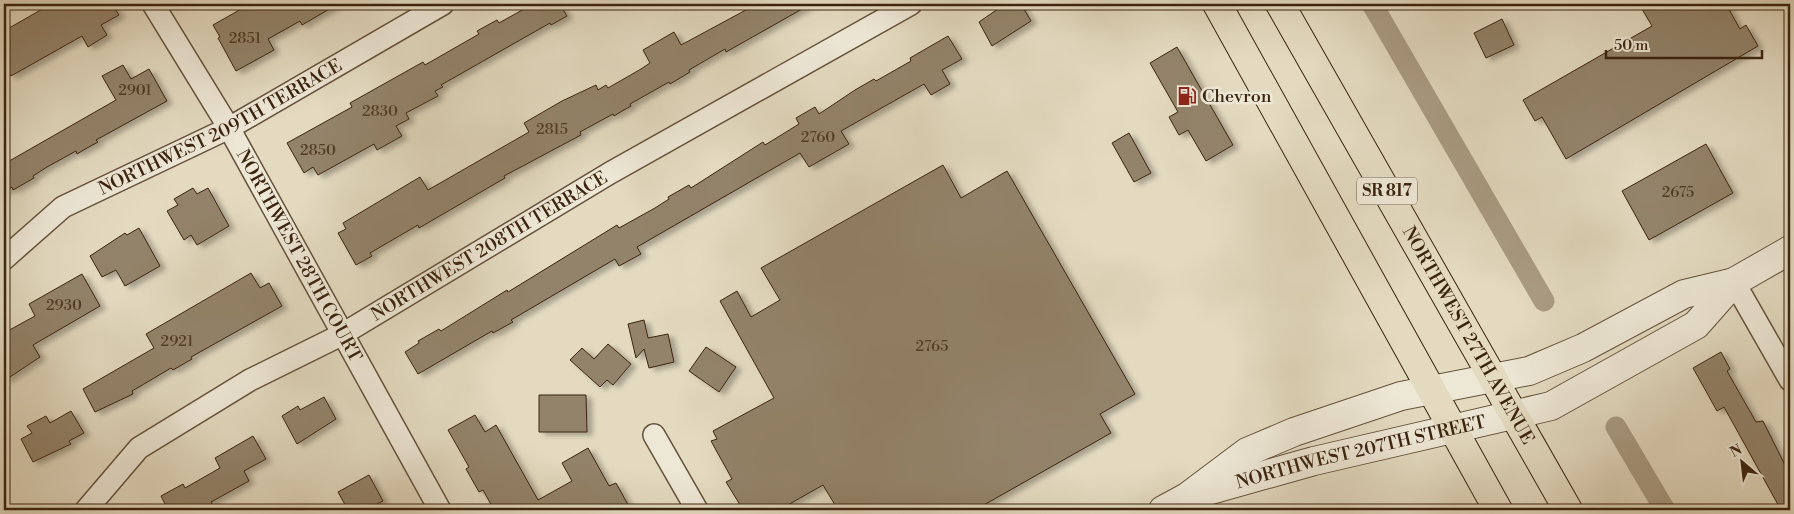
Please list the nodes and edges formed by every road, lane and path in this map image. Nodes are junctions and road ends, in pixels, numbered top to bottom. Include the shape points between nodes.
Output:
1 (153, 4) edge
2 (443, 4) edge
3 (911, 4) edge
4 (1280, 4) edge
5 (1226, 7) edge
6 (228, 128) junction
7 (1790, 250) edge
8 (4, 259) edge
9 (1734, 282) junction
10 (341, 335) junction
11 (1494, 378) junction
12 (1790, 380) edge
13 (1431, 390) junction
14 (1514, 415) junction
15 (1453, 429) junction
16 (654, 435) dead end
17 (1187, 497) junction
18 (86, 510) edge
19 (440, 510) edge
20 (696, 510) edge
21 (1163, 510) edge
22 (1498, 510) edge
23 (1568, 510) edge

1 - 6 street, NORTHWEST 28TH COURT
2 - 6 street, NORTHWEST 209TH TERRACE
3 - 10 street, NORTHWEST 208TH TERRACE via 610,173
4 - 11 main road, NORTHWEST 27TH AVENUE / SR 817
5 - 13 main road, SR 817
6 - 8 street, NORTHWEST 209TH TERRACE via 63,207
6 - 10 street, NORTHWEST 28TH COURT
7 - 9 street, NORTHWEST 207TH STREET
9 - 11 street, NORTHWEST 207TH STREET via 1684,294 1583,348 1529,371
9 - 12 street
9 - 14 street, NORTHWEST 207TH STREET via 1696,325 1551,406
10 - 18 street, NORTHWEST 208TH TERRACE via 250,380 139,448
10 - 19 street, NORTHWEST 28TH COURT
11 - 13 street, NORTHWEST 207TH STREET
11 - 14 main road, NORTHWEST 27TH AVENUE / SR 817
13 - 15 main road, SR 817
13 - 17 street, NORTHWEST 207TH STREET via 1401,396 1294,432 1247,452
14 - 15 street, NORTHWEST 207TH STREET
14 - 23 main road, NORTHWEST 27TH AVENUE / SR 817
15 - 17 street, NORTHWEST 207TH STREET via 1314,461
15 - 22 main road, SR 817
16 - 20 street
17 - 21 street, NORTHWEST 207TH STREET

